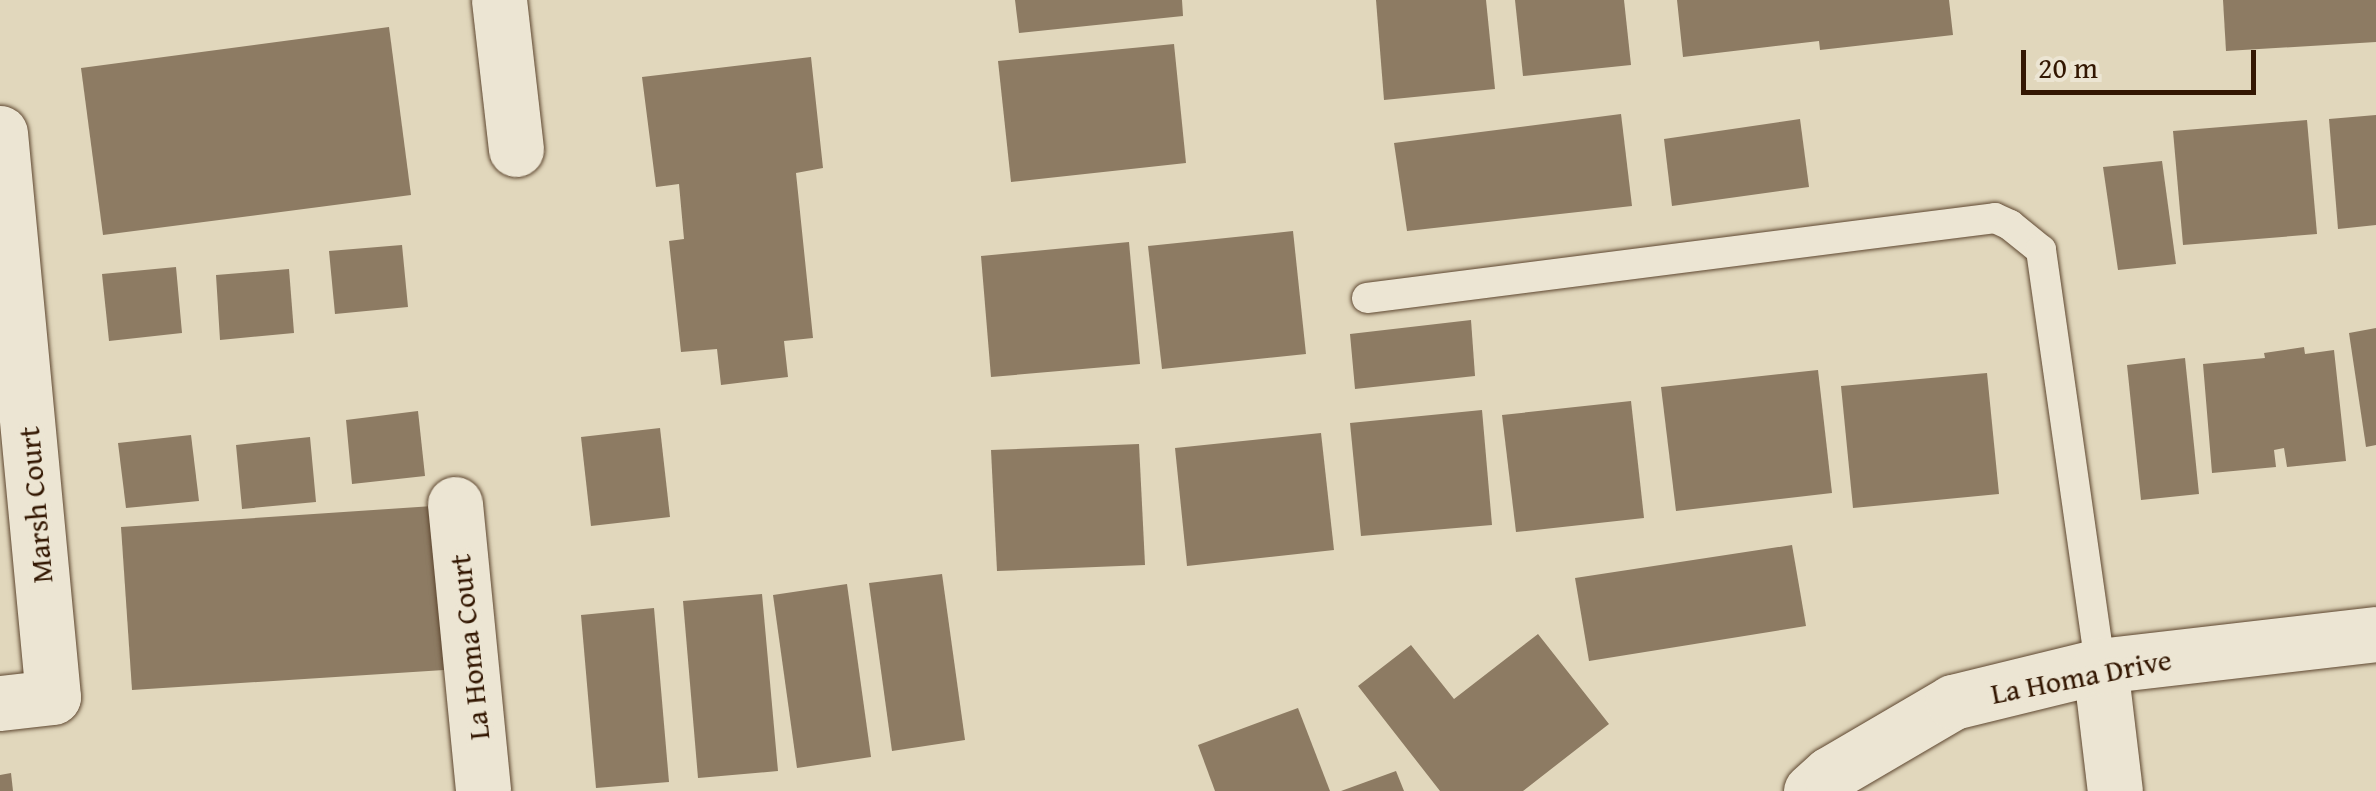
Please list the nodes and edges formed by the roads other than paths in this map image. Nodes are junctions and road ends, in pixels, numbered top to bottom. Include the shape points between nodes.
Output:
1 (498, 0) edge
2 (0, 133) edge
3 (516, 149) dead end
4 (1367, 298) dead end
5 (455, 504) dead end
6 (2376, 634) edge
7 (2100, 666) junction
8 (0, 704) edge
9 (483, 791) edge
10 (1811, 791) edge
11 (2114, 791) edge

1 - 3 street
2 - 8 street, Marsh Court via 53,698
4 - 7 lane via 1995,218 2010,225 2041,250
5 - 9 street, La Homa Court
6 - 7 street, La Homa Drive
7 - 10 street, La Homa Drive via 1954,702
7 - 11 street

